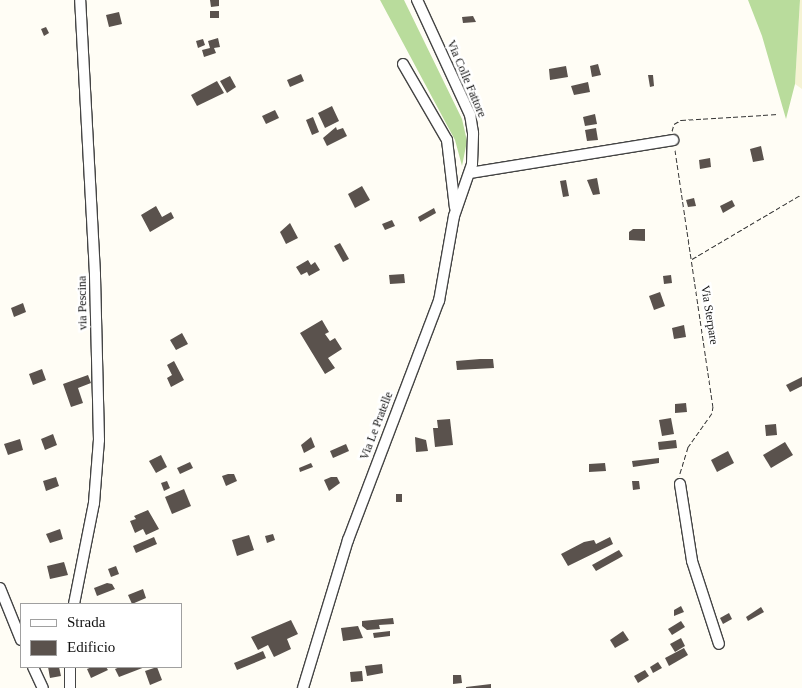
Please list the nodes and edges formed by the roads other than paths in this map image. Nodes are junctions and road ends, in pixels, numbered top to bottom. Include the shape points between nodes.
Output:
1 (80, 0) edge
2 (416, 0) edge
3 (403, 64) dead end
4 (673, 140) road end
5 (470, 173) junction
6 (455, 211) junction
7 (680, 484) road end
8 (0, 588) edge
9 (74, 603) edge
10 (20, 638) edge
11 (719, 644) dead end
12 (33, 668) edge
13 (70, 668) edge
14 (43, 688) edge
15 (70, 688) edge
16 (303, 688) edge

1 - 9 street, via Pescina via 95,274 99,440 94,503
2 - 5 street, Via Colle Fattore via 471,118 474,143
3 - 6 street via 447,140
4 - 5 street
5 - 6 street, Via Le Pratelle
6 - 16 street, Via Le Pratelle via 439,302 348,540
7 - 11 street via 694,571
8 - 10 street
12 - 14 street
13 - 15 street

